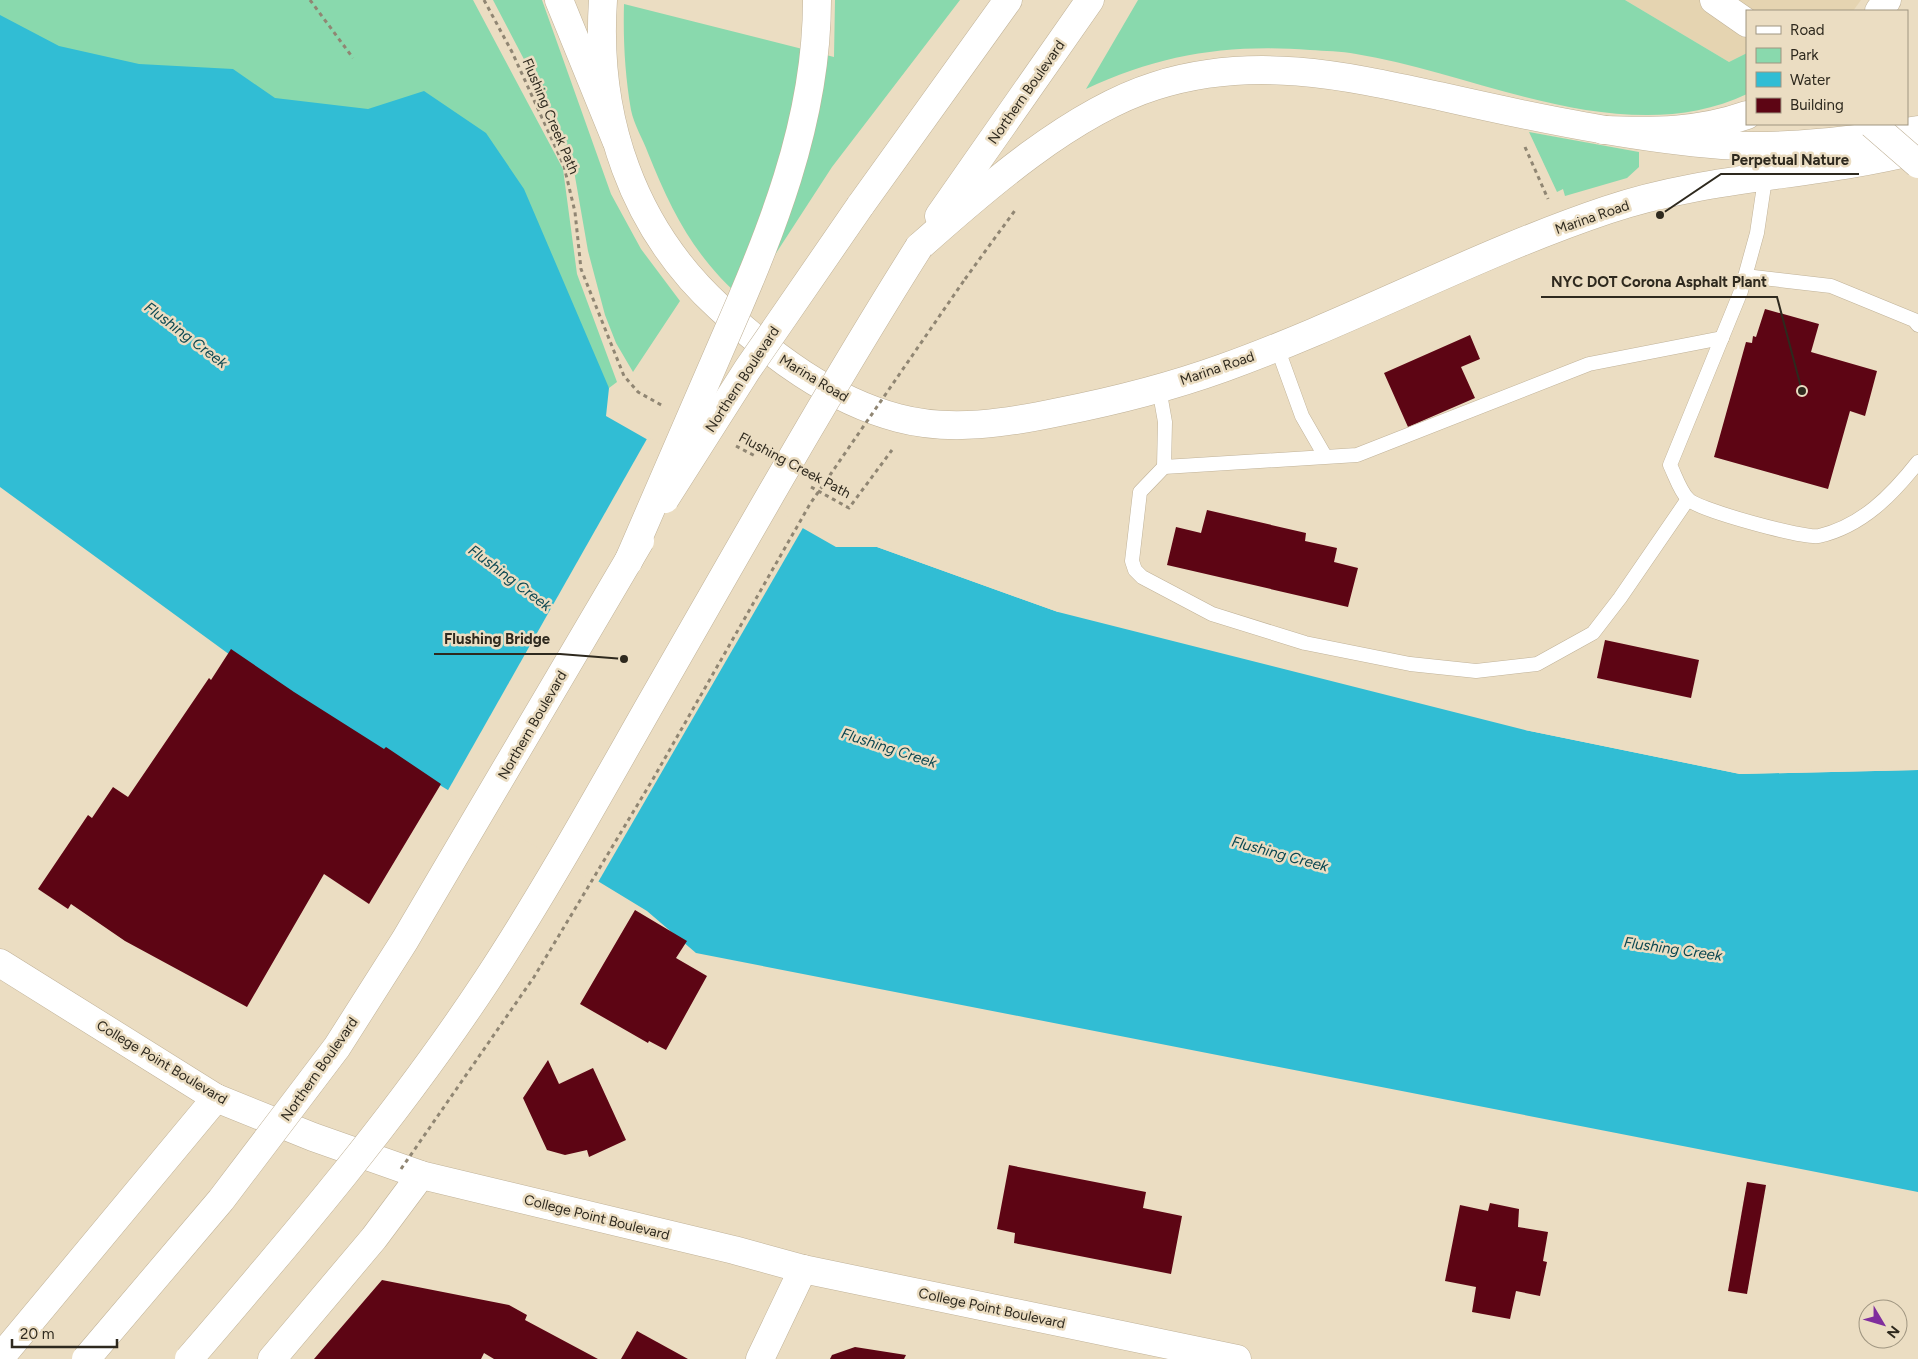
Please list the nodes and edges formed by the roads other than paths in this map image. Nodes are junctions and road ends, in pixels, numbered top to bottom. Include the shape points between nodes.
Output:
1 (559, 0) edge
2 (603, 0) edge
3 (817, 0) edge
4 (1008, 0) edge
5 (1090, 0) edge
6 (1714, 0) edge
7 (1746, 22) edge
8 (1746, 115) edge
9 (1873, 125) edge
10 (1603, 130) junction
11 (1918, 130) edge
12 (616, 140) junction
13 (1918, 150) edge
14 (1918, 164) edge
15 (1765, 178) junction
16 (919, 247) junction
17 (1745, 276) junction
18 (1918, 325) edge
19 (1722, 338) junction
20 (1277, 347) junction
21 (1159, 388) junction
22 (1325, 456) junction
23 (1918, 462) edge
24 (1164, 467) junction
25 (1688, 499) junction
26 (628, 562) junction
27 (0, 963) edge
28 (216, 1098) junction
29 (411, 1172) junction
30 (803, 1269) junction
31 (0, 1358) edge
32 (86, 1359) edge
33 (189, 1359) edge
34 (272, 1359) edge
35 (760, 1359) edge
36 (1236, 1359) edge

1 - 12 main road
2 - 12 main road via 603,79
3 - 26 main road, bridge via 816,51 810,93 788,182 765,246
4 - 26 main road, Northern Boulevard, bridge via 742,377
5 - 16 main road, Northern Boulevard
6 - 7 main road
8 - 10 main road via 1713,126 1672,132
9 - 14 main road, bridge
10 - 11 main road via 1672,140 1749,145 1832,141
10 - 16 main road via 1368,80 1310,71 1253,70 1192,76 1134,94 1075,126 1004,176
12 - 21 main road, Marina Road via 649,222 703,292 742,329 781,359 818,384 853,401 897,418 937,425 984,424 1034,417
13 - 15 main road, Marina Road via 1848,166
15 - 17 lane via 1757,233
15 - 20 main road, Marina Road via 1691,189 1613,208
16 - 33 main road, Northern Boulevard, bridge via 846,364 556,870 487,980 414,1086 338,1185
17 - 18 lane via 1831,286 1914,320
17 - 19 lane
19 - 22 lane via 1588,364 1357,454
19 - 25 lane via 1670,465
20 - 21 main road, Marina Road
20 - 22 lane via 1302,416
21 - 24 lane via 1165,422
22 - 24 lane
23 - 25 lane via 1893,494 1853,524 1817,537 1727,517
24 - 25 lane via 1140,492 1132,561 1142,577 1212,614 1305,644 1410,664 1476,671 1537,664 1593,632
26 - 32 main road, Northern Boulevard, bridge via 410,932 337,1047 226,1193
27 - 28 main road, College Point Boulevard
28 - 29 main road, College Point Boulevard
28 - 31 main road
29 - 30 main road, College Point Boulevard
29 - 34 main road via 374,1238
30 - 35 main road
30 - 36 main road, College Point Boulevard

